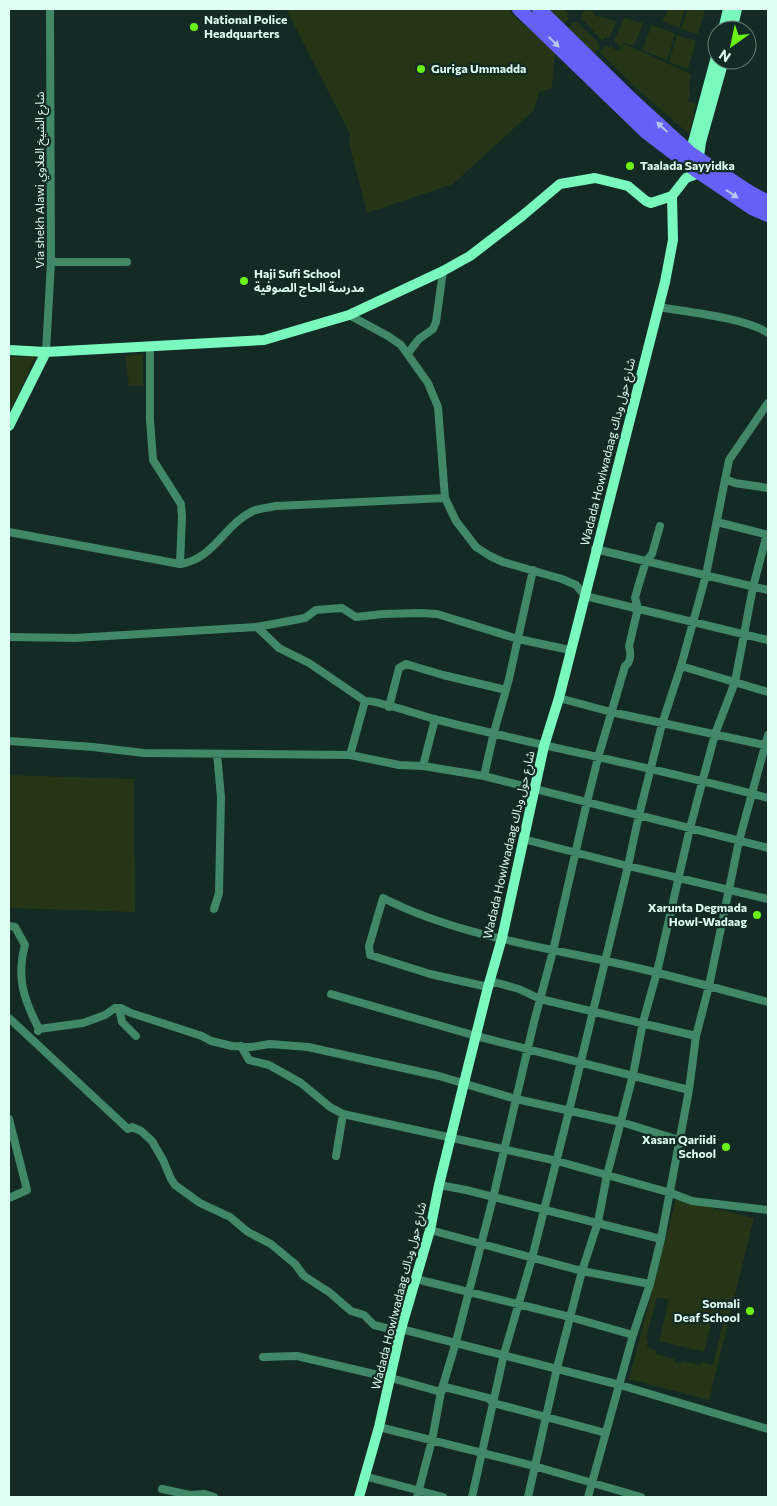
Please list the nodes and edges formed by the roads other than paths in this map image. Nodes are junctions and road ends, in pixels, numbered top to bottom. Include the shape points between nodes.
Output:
1 (50, 9) edge
2 (519, 9) edge
3 (539, 9) edge
4 (583, 61) junction
5 (713, 70) edge
6 (721, 70) edge
7 (692, 165) junction
8 (672, 196) junction
9 (768, 202) edge
10 (768, 215) edge
11 (51, 262) junction
12 (127, 262) dead end
13 (443, 271) junction
14 (658, 307) junction
15 (348, 315) junction
16 (768, 333) edge
17 (150, 346) junction
18 (9, 350) edge
19 (46, 352) junction
20 (408, 353) junction
21 (768, 403) edge
22 (9, 426) edge
23 (725, 479) junction
24 (768, 488) edge
25 (444, 498) junction
26 (717, 522) junction
27 (660, 526) dead end
28 (9, 532) edge
29 (767, 534) edge
30 (596, 549) junction
31 (646, 561) junction
32 (180, 564) junction
33 (533, 570) junction
34 (706, 575) junction
35 (753, 587) junction
36 (768, 590) edge
37 (584, 596) junction
38 (638, 608) junction
39 (693, 621) junction
40 (257, 626) junction
41 (745, 634) junction
42 (9, 637) edge
43 (518, 639) junction
44 (768, 640) edge
45 (570, 650) junction
46 (681, 666) junction
47 (735, 682) junction
48 (506, 690) junction
49 (768, 692) edge
50 (558, 698) junction
51 (365, 701) junction
52 (389, 707) junction
53 (611, 712) junction
54 (435, 719) junction
55 (662, 724) junction
56 (494, 734) junction
57 (715, 734) junction
58 (768, 735) edge
59 (9, 741) edge
60 (765, 745) junction
61 (544, 746) junction
62 (217, 754) junction
63 (350, 755) junction
64 (598, 758) junction
65 (423, 766) junction
66 (651, 770) junction
67 (484, 776) junction
68 (704, 781) junction
69 (534, 790) junction
70 (752, 793) junction
71 (768, 798) edge
72 (587, 802) junction
73 (639, 815) junction
74 (690, 828) junction
75 (523, 838) junction
76 (739, 841) junction
77 (768, 848) edge
78 (576, 851) junction
79 (628, 866) junction
80 (679, 877) junction
81 (728, 889) junction
82 (768, 899) edge
83 (214, 908) dead end
84 (9, 926) edge
85 (502, 938) junction
86 (553, 950) junction
87 (605, 961) junction
88 (656, 972) junction
89 (709, 986) junction
90 (488, 987) junction
91 (331, 994) dead end
92 (540, 999) junction
93 (768, 1002) edge
94 (120, 1008) junction
95 (594, 1011) junction
96 (9, 1018) edge
97 (642, 1022) junction
98 (40, 1029) junction
99 (136, 1036) dead end
100 (476, 1036) junction
101 (696, 1036) junction
102 (31, 1038) junction
103 (241, 1046) junction
104 (528, 1050) junction
105 (580, 1062) junction
106 (633, 1075) junction
107 (464, 1083) junction
108 (689, 1090) junction
109 (516, 1099) junction
110 (569, 1111) junction
111 (343, 1114) junction
112 (9, 1119) edge
113 (621, 1122) junction
114 (451, 1137) junction
115 (679, 1140) junction
116 (504, 1150) junction
117 (336, 1156) dead end
118 (557, 1161) junction
119 (607, 1175) junction
120 (439, 1185) junction
121 (671, 1193) junction
122 (9, 1198) edge
123 (493, 1198) junction
124 (544, 1210) junction
125 (768, 1210) edge
126 (598, 1222) junction
127 (430, 1230) junction
128 (661, 1239) junction
129 (480, 1244) junction
130 (532, 1258) junction
131 (582, 1271) junction
132 (416, 1279) junction
133 (650, 1284) junction
134 (468, 1293) junction
135 (519, 1305) junction
136 (570, 1317) junction
137 (401, 1329) junction
138 (633, 1334) junction
139 (456, 1342) junction
140 (504, 1354) junction
141 (263, 1357) dead end
142 (557, 1368) junction
143 (391, 1378) junction
144 (620, 1385) junction
145 (441, 1392) junction
146 (493, 1403) junction
147 (545, 1417) junction
148 (379, 1427) junction
149 (768, 1428) edge
150 (606, 1433) junction
151 (432, 1440) junction
152 (483, 1453) junction
153 (534, 1466) junction
154 (364, 1476) junction
155 (592, 1483) junction
156 (162, 1489) dead end
157 (418, 1494) edge
158 (214, 1497) edge
159 (359, 1497) edge
160 (443, 1497) edge
161 (472, 1497) edge
162 (528, 1497) edge
163 (588, 1497) edge
164 (640, 1497) edge

1 - 11 street, Via shekh Alawi شارع الشيخ العلاوي
2 -> 4 highway
3 - 4 highway
4 - 7 highway
5 - 7 street
6 - 7 street
7 - 8 street
7 - 9 highway
7 -> 10 highway via 752,208
8 - 13 street via 651,203 628,186 595,178 560,184 470,256
8 - 14 street, Wadada Howlwadaag شارع حول وداك via 673,240
11 - 12 street
11 - 19 street, Via shekh Alawi شارع الشيخ العلاوي
13 - 15 street
13 - 20 street via 436,322
14 - 16 street via 742,322
14 - 30 street, Wadada Howlwadaag شارع حول وداك
15 - 17 street via 264,340
15 - 20 street via 388,336
17 - 19 street
17 - 32 street via 152,460 180,504
18 - 19 street
19 - 22 street
20 - 25 street via 428,383 438,408
21 - 23 street via 729,460
23 - 24 street
23 - 26 street
25 - 32 street via 276,506 253,511 196,560
25 - 33 street via 456,521 476,547 490,556
26 - 29 street
26 - 34 street
27 - 31 street via 652,554
28 - 32 street
29 - 35 street
30 - 31 street
30 - 37 street, Wadada Howlwadaag شارع حول وداك
31 - 34 street
31 - 38 street via 635,598
33 - 37 street via 576,585
33 - 43 street
34 - 35 street
34 - 39 street
35 - 36 street
35 - 41 street
37 - 38 street
37 - 45 street, Wadada Howlwadaag شارع حول وداك
38 - 39 street
38 - 53 street via 629,646 630,661 625,666
39 - 41 street
39 - 46 street
40 - 42 street via 75,638
40 - 43 street via 305,618 316,610 342,608 356,617 438,614
40 - 51 street via 279,648 310,663
41 - 44 street
41 - 47 street
43 - 45 street
43 - 48 street
45 - 50 street, Wadada Howlwadaag شارع حول وداك
46 - 47 street
46 - 55 street
47 - 49 street
47 - 57 street
48 - 52 street via 406,664 398,668
48 - 56 street
50 - 53 street
50 - 61 street, Wadada Howlwadaag شارع حول وداك
51 - 52 street
51 - 63 street
52 - 54 street
53 - 55 street
53 - 64 street
54 - 56 street
54 - 65 street
55 - 57 street
55 - 66 street
56 - 61 street
56 - 67 street
57 - 60 street
57 - 68 street
58 - 60 street
59 - 62 street via 144,753
60 - 70 street
61 - 64 street
61 - 69 street, Wadada Howlwadaag شارع حول وداك
62 - 63 street
62 - 83 street via 221,797 219,893
63 - 65 street via 399,765
64 - 66 street
64 - 72 street
65 - 67 street
66 - 68 street
66 - 73 street
67 - 69 street
68 - 70 street
68 - 74 street
69 - 72 street
69 - 75 street, Wadada Howlwadaag شارع حول وداك
70 - 71 street
70 - 76 street
72 - 73 street
72 - 78 street
73 - 74 street
73 - 79 street
74 - 76 street
74 - 80 street
75 - 78 street
75 - 85 street, Wadada Howlwadaag شارع حول وداك
76 - 77 street
76 - 81 street
78 - 79 street
78 - 86 street
79 - 80 street
79 - 87 street
80 - 81 street
80 - 88 street
81 - 82 street
81 - 89 street
84 - 98 street via 15,926 25,945 20,966 23,990
85 - 86 street
85 - 90 street, Wadada Howlwadaag شارع حول وداك
85 - 90 street via 443,923 383,898 369,946 370,954 430,974
86 - 87 street
86 - 92 street
87 - 88 street
87 - 95 street
88 - 89 street
88 - 97 street
89 - 93 street
89 - 101 street
90 - 92 street via 494,982
90 - 100 street, Wadada Howlwadaag شارع حول وداك
91 - 100 street
92 - 95 street
92 - 104 street
94 - 98 street via 83,1023
94 - 99 street via 122,1022
94 - 103 street via 210,1041
95 - 97 street
95 - 105 street
96 - 102 street
97 - 101 street
97 - 106 street
98 - 102 street
100 - 104 street
100 - 107 street, Wadada Howlwadaag شارع حول وداك
101 - 108 street
102 - 137 street via 128,1129 137,1128 152,1141 175,1185 271,1244 304,1276 330,1292 351,1311 364,1315 374,1325
103 - 107 street via 308,1047
103 - 111 street via 249,1060 269,1065 301,1083
104 - 105 street
104 - 109 street
105 - 106 street
105 - 110 street
106 - 108 street
106 - 113 street
107 - 109 street
107 - 114 street, Wadada Howlwadaag شارع حول وداك
108 - 115 street
109 - 110 street
109 - 116 street
110 - 113 street
110 - 118 street
111 - 114 street
111 - 117 street
112 - 122 street via 27,1190
113 - 115 street
113 - 119 street
114 - 116 street
114 - 120 street, Wadada Howlwadaag شارع حول وداك
115 - 121 street
116 - 118 street
116 - 123 street
118 - 119 street
118 - 124 street
119 - 121 street
119 - 126 street
120 - 123 street
120 - 127 street, Wadada Howlwadaag شارع حول وداك
121 - 125 street via 692,1201
121 - 128 street
123 - 124 street
123 - 129 street
124 - 126 street
124 - 130 street
126 - 128 street
126 - 131 street
127 - 129 street
127 - 132 street, Wadada Howlwadaag شارع حول وداك
128 - 133 street
129 - 130 street
129 - 134 street
130 - 131 street
130 - 135 street
131 - 133 street
131 - 136 street
132 - 134 street
132 - 137 street, Wadada Howlwadaag شارع حول وداك
133 - 138 street
134 - 135 street
134 - 139 street
135 - 136 street
135 - 140 street
136 - 138 street
136 - 142 street
137 - 139 street
137 - 143 street, Wadada Howlwadaag شارع حول وداك
138 - 144 street
139 - 140 street
139 - 145 street
140 - 142 street
140 - 146 street
141 - 143 street via 296,1356
142 - 144 street
142 - 147 street
143 - 145 street
143 - 148 street, Wadada Howlwadaag شارع حول وداك
144 - 149 street
144 - 150 street
145 - 146 street via 445,1387 488,1398
145 - 151 street
146 - 147 street
146 - 152 street
147 - 150 street
147 - 153 street
148 - 151 street
148 - 154 street, Wadada Howlwadaag شارع حول وداك
150 - 155 street
151 - 152 street
151 - 157 street
152 - 153 street
152 - 161 street
153 - 155 street
153 - 162 street
154 - 157 street
154 - 159 street, Wadada Howlwadaag شارع حول وداك
155 - 163 street
155 - 164 street
156 - 158 street
157 - 160 street

